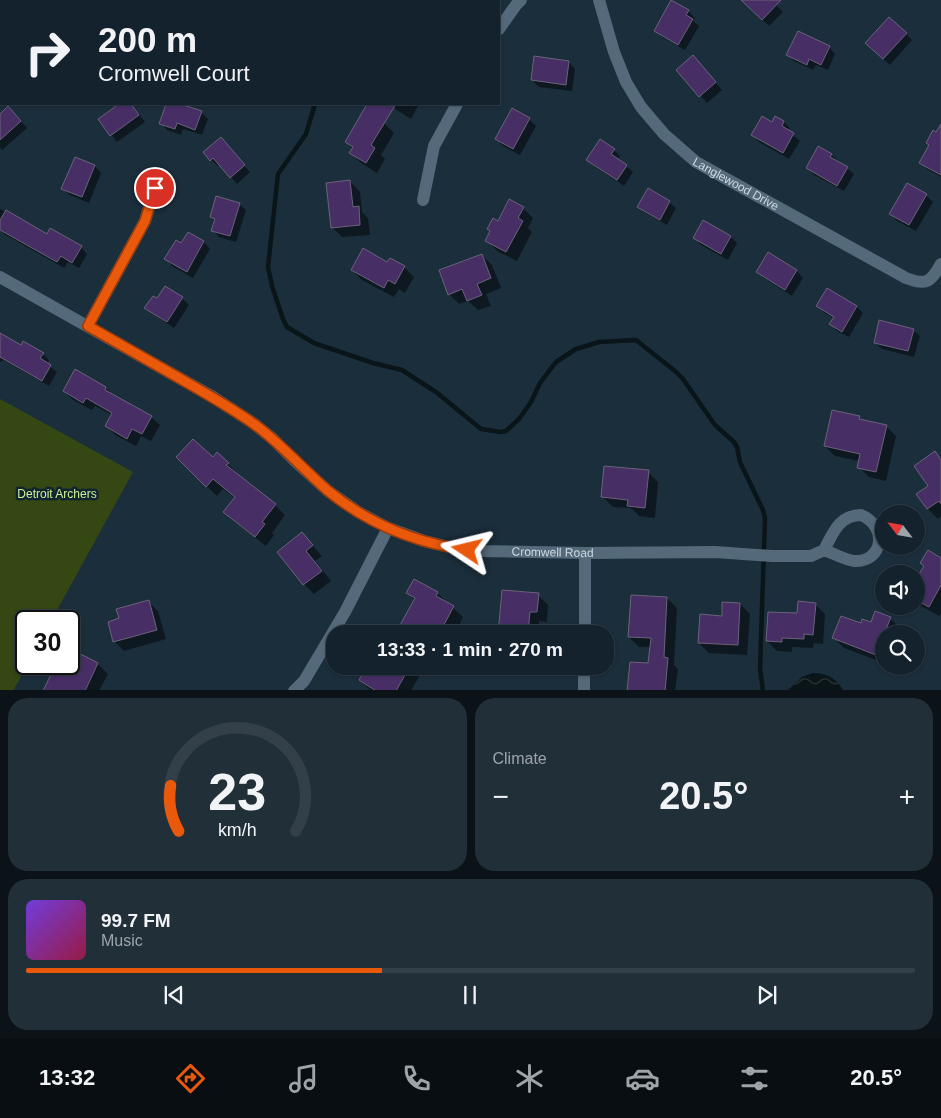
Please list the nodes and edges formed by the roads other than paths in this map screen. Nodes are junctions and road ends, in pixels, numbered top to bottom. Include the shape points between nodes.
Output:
1 (521, 0) edge
2 (599, 0) edge
3 (500, 28) edge
4 (456, 105) edge
5 (155, 188) dead end
6 (423, 200) dead end
7 (941, 264) edge
8 (0, 277) edge
9 (88, 326) junction
10 (388, 528) junction
11 (824, 550) junction
12 (585, 553) junction
13 (585, 625) edge
14 (584, 675) edge
15 (294, 690) edge
16 (584, 690) edge

1 - 3 street
2 - 7 street, Langlewood Drive via 626,82 641,107 664,134 696,162 918,283 931,279
4 - 6 street via 434,146
5 - 9 street via 145,221
8 - 9 street, Cromwell Road
9 - 10 street, Cromwell Road via 213,397 273,439 328,491
10 - 12 street, Cromwell Road via 424,541 472,550
10 - 15 street via 345,612 304,681
11 - 11 street via 852,561 864,560 875,552 880,541 878,529 861,515 846,517 839,522
11 - 12 street, Cromwell Road via 811,556 715,552
12 - 13 street
14 - 16 street

